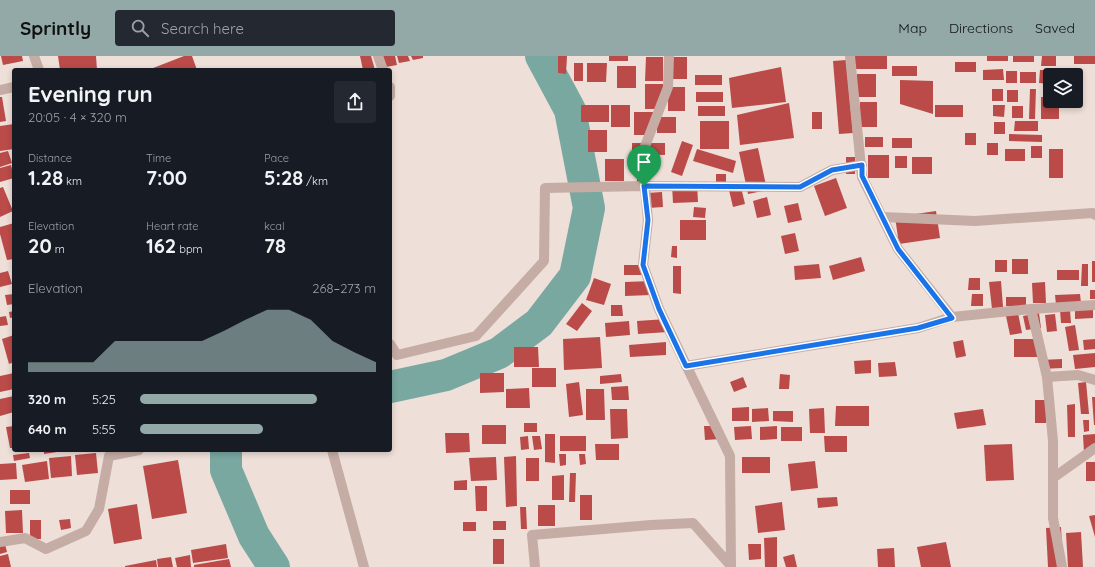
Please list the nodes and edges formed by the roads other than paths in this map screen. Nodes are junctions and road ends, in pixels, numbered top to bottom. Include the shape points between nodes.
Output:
1 (34, 56) edge
2 (378, 56) edge
3 (669, 56) edge
4 (850, 56) edge
5 (37, 68) edge
6 (382, 68) edge
7 (12, 87) edge
8 (0, 90) edge
9 (862, 165) junction
10 (644, 186) junction
11 (1095, 215) edge
12 (883, 217) junction
13 (1095, 304) edge
14 (1031, 310) junction
15 (952, 318) junction
16 (392, 347) edge
17 (686, 366) junction
18 (1047, 377) junction
19 (1095, 380) edge
20 (1095, 448) edge
21 (129, 452) edge
22 (333, 452) edge
23 (1053, 478) junction
24 (0, 542) edge
25 (731, 566) edge
26 (364, 567) edge
27 (535, 567) edge
28 (1062, 567) edge

1 - 5 street
2 - 6 street
3 - 10 street via 668,87 642,154
4 - 9 street
7 - 8 street
9 - 10 street via 832,170 800,187
9 - 12 street via 862,176
10 - 16 street via 545,188 544,261 476,336 397,355
10 - 17 street via 648,220 643,265 659,309
11 - 12 street via 1093,213 975,221
12 - 15 street via 898,249
13 - 14 street
14 - 15 street
14 - 18 street
15 - 17 street via 918,328
17 - 25 street via 730,456
18 - 19 street via 1078,375
18 - 23 street via 1053,441
20 - 23 street
21 - 24 street via 109,456 99,509 86,531 46,549 26,538
22 - 26 street
23 - 28 street via 1054,518
25 - 27 street via 693,523 532,535

